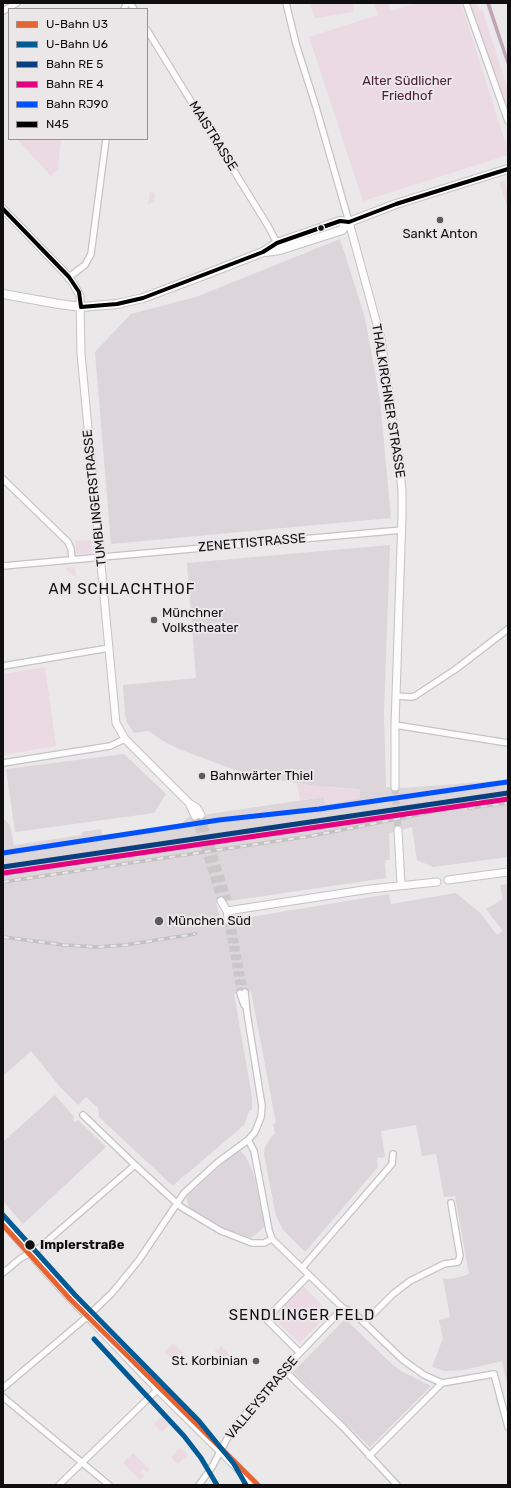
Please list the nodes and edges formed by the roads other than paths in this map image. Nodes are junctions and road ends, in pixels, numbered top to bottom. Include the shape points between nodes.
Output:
1 (18, 3) edge
2 (286, 3) edge
3 (466, 3) edge
4 (9, 8) edge
5 (148, 32) edge
6 (508, 121) edge
7 (106, 140) edge
8 (508, 169) edge
9 (3, 209) edge
10 (349, 222) junction
11 (277, 244) junction
12 (263, 252) junction
13 (69, 278) junction
14 (3, 294) edge
15 (81, 307) junction
16 (3, 479) edge
17 (402, 530) junction
18 (101, 557) junction
19 (72, 559) junction
20 (3, 566) edge
21 (508, 629) edge
22 (109, 648) junction
23 (3, 666) edge
24 (396, 696) junction
25 (395, 725) junction
26 (125, 739) junction
27 (508, 743) edge
28 (3, 763) edge
29 (395, 787) tunnel mouth
30 (198, 816) tunnel mouth
31 (398, 830) tunnel mouth
32 (508, 872) edge
33 (448, 880) dead end
34 (437, 882) dead end
35 (401, 885) junction
36 (224, 901) tunnel mouth
37 (227, 911) junction
38 (229, 921) tunnel mouth
39 (243, 992) tunnel mouth
40 (83, 1114) dead end
41 (248, 1140) junction
42 (393, 1154) dead end
43 (134, 1165) junction
44 (451, 1203) dead end
45 (176, 1204) junction
46 (3, 1222) edge
47 (272, 1239) junction
48 (30, 1253) junction
49 (302, 1268) junction
50 (3, 1273) edge
51 (308, 1275) junction
52 (343, 1308) junction
53 (86, 1318) junction
54 (364, 1323) junction
55 (300, 1353) junction
56 (284, 1370) junction
57 (442, 1383) junction
58 (3, 1388) edge
59 (158, 1389) junction
60 (3, 1397) edge
61 (508, 1427) edge
62 (220, 1451) junction
63 (369, 1456) junction
64 (83, 1462) junction
65 (59, 1485) edge
66 (109, 1485) edge
67 (199, 1485) edge
68 (255, 1485) edge
69 (397, 1485) edge

1 - 4 street
2 - 10 street, THALKIRCHNER STRASSE
3 - 6 street
5 - 11 street, MAISTRASSE
7 - 13 street via 92,254 85,265
8 - 10 main road via 396,204
9 - 13 street
10 - 11 main road via 340,221
10 - 12 main road via 342,230 280,250
10 - 17 street, THALKIRCHNER STRASSE via 381,339 400,470
11 - 12 main road
12 - 15 main road via 143,298 117,304
13 - 15 street, TUMBLINGERSTRASSE via 79,292
14 - 15 main road
15 - 18 street, TUMBLINGERSTRASSE via 81,354
16 - 19 street via 68,542
17 - 18 street, ZENETTISTRASSE
17 - 24 street, THALKIRCHNER STRASSE
18 - 19 street, ZENETTISTRASSE
18 - 22 street, TUMBLINGERSTRASSE
19 - 20 street
21 - 24 street via 456,669 415,696
22 - 23 street
22 - 26 street, TUMBLINGERSTRASSE via 115,717
24 - 25 street, THALKIRCHNER STRASSE
25 - 27 street
25 - 29 street, THALKIRCHNER STRASSE
26 - 28 street via 110,746
26 - 30 street, TUMBLINGERSTRASSE via 189,803
31 - 35 street
32 - 33 street
34 - 35 street
35 - 37 street
36 - 37 street
37 - 38 street
39 - 41 street via 262,1106 255,1132
40 - 43 street
41 - 45 street via 195,1182
41 - 47 street via 254,1151
42 - 49 street via 392,1164
43 - 45 street
43 - 48 street via 38,1249
44 - 54 street via 460,1256 458,1262 439,1266 410,1281
45 - 47 street via 221,1231 252,1243 264,1243
45 - 53 street via 139,1260
46 - 48 main road
47 - 49 street
48 - 50 street
48 - 53 main road
49 - 51 street
51 - 52 street
51 - 55 street via 266,1319
52 - 54 street
52 - 55 street, VALLEYSTRASSE
53 - 58 street
53 - 59 main road
54 - 57 street via 410,1366
55 - 56 street, VALLEYSTRASSE
56 - 62 street, VALLEYSTRASSE via 238,1423
56 - 63 street
57 - 61 street via 494,1374
57 - 63 street
59 - 62 main road
59 - 64 street
60 - 64 street
62 - 67 street, VALLEYSTRASSE
62 - 68 main road
63 - 69 street
64 - 65 street
64 - 66 street

